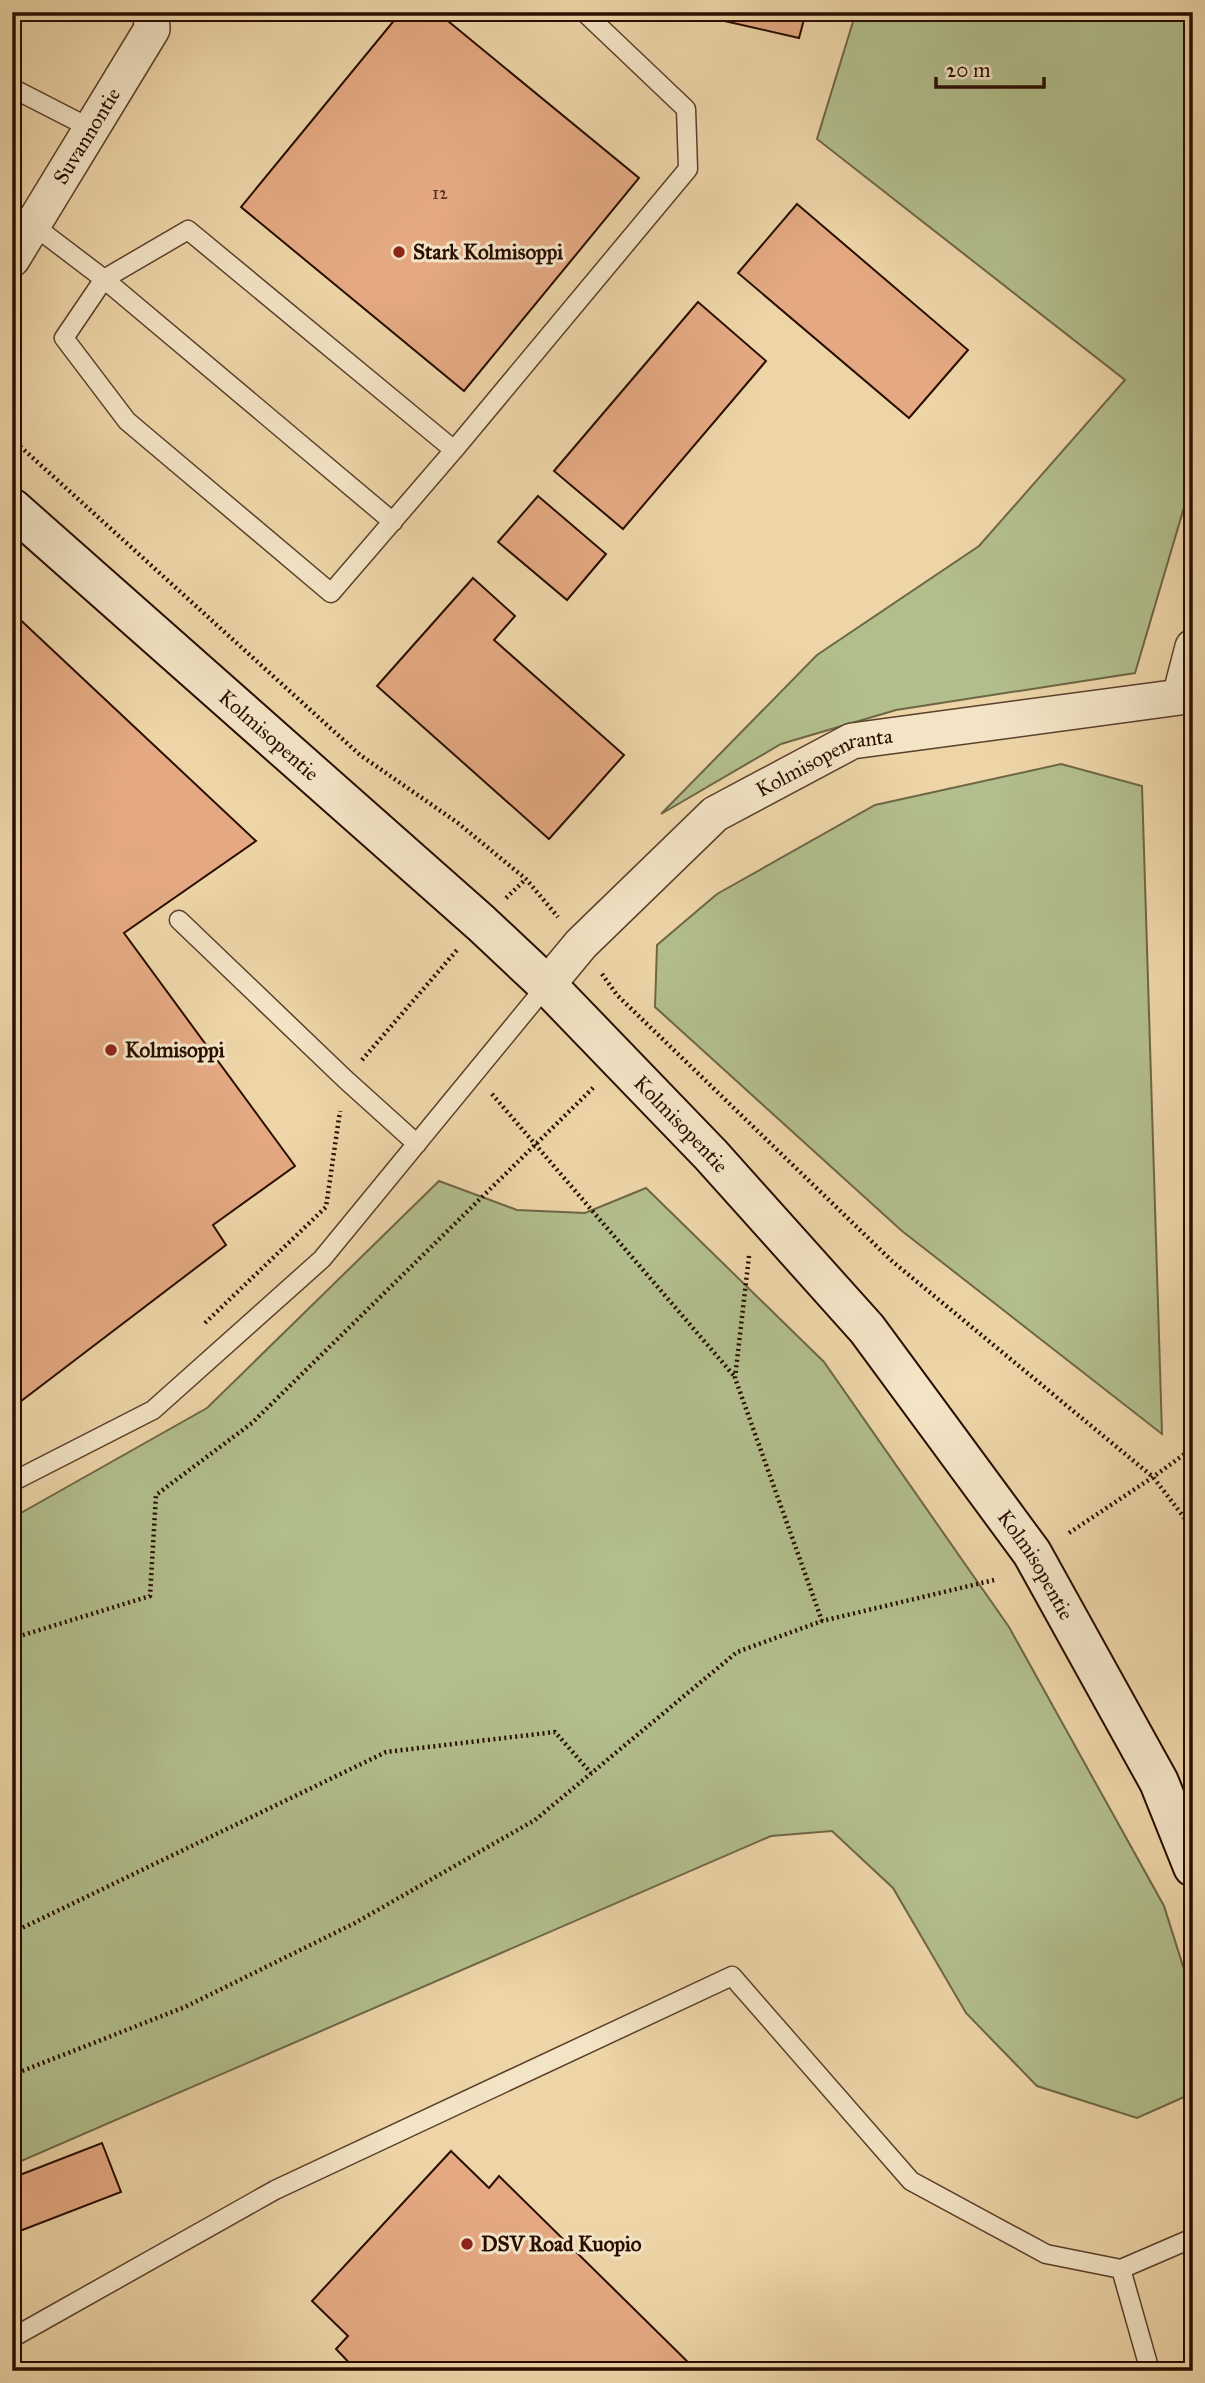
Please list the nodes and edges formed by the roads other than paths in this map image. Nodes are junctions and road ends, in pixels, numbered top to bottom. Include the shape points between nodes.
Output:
1 (151, 12) edge
2 (584, 12) edge
3 (12, 88) edge
4 (92, 129) junction
5 (33, 225) junction
6 (12, 259) edge
7 (104, 279) junction
8 (454, 450) junction
9 (12, 508) edge
10 (393, 522) junction
11 (1193, 647) edge
12 (179, 920) dead end
13 (547, 985) junction
14 (417, 1144) junction
15 (12, 1482) edge
16 (1193, 1867) edge
17 (1193, 2238) edge
18 (1121, 2269) junction
19 (12, 2337) edge
20 (1150, 2371) edge

1 - 4 street, Suvannontie via 152,29
2 - 8 lane via 686,108 688,169
3 - 4 lane
4 - 5 street, Suvannontie
5 - 6 street, Suvannontie
5 - 7 lane
7 - 8 lane via 188,230
7 - 10 lane
7 - 10 lane via 64,338 137,430 331,593
8 - 10 lane
9 - 13 main road, Kolmisopentie
11 - 13 street, Kolmisopenranta via 1180,697 852,741 715,814 580,944
12 - 14 lane
13 - 14 lane
13 - 16 main road, Kolmisopentie via 711,1155 867,1329 1032,1553 1159,1782
14 - 15 lane via 322,1259 153,1410
17 - 18 lane
18 - 19 lane via 1046,2254 911,2181 732,1976 275,2190
18 - 20 lane

